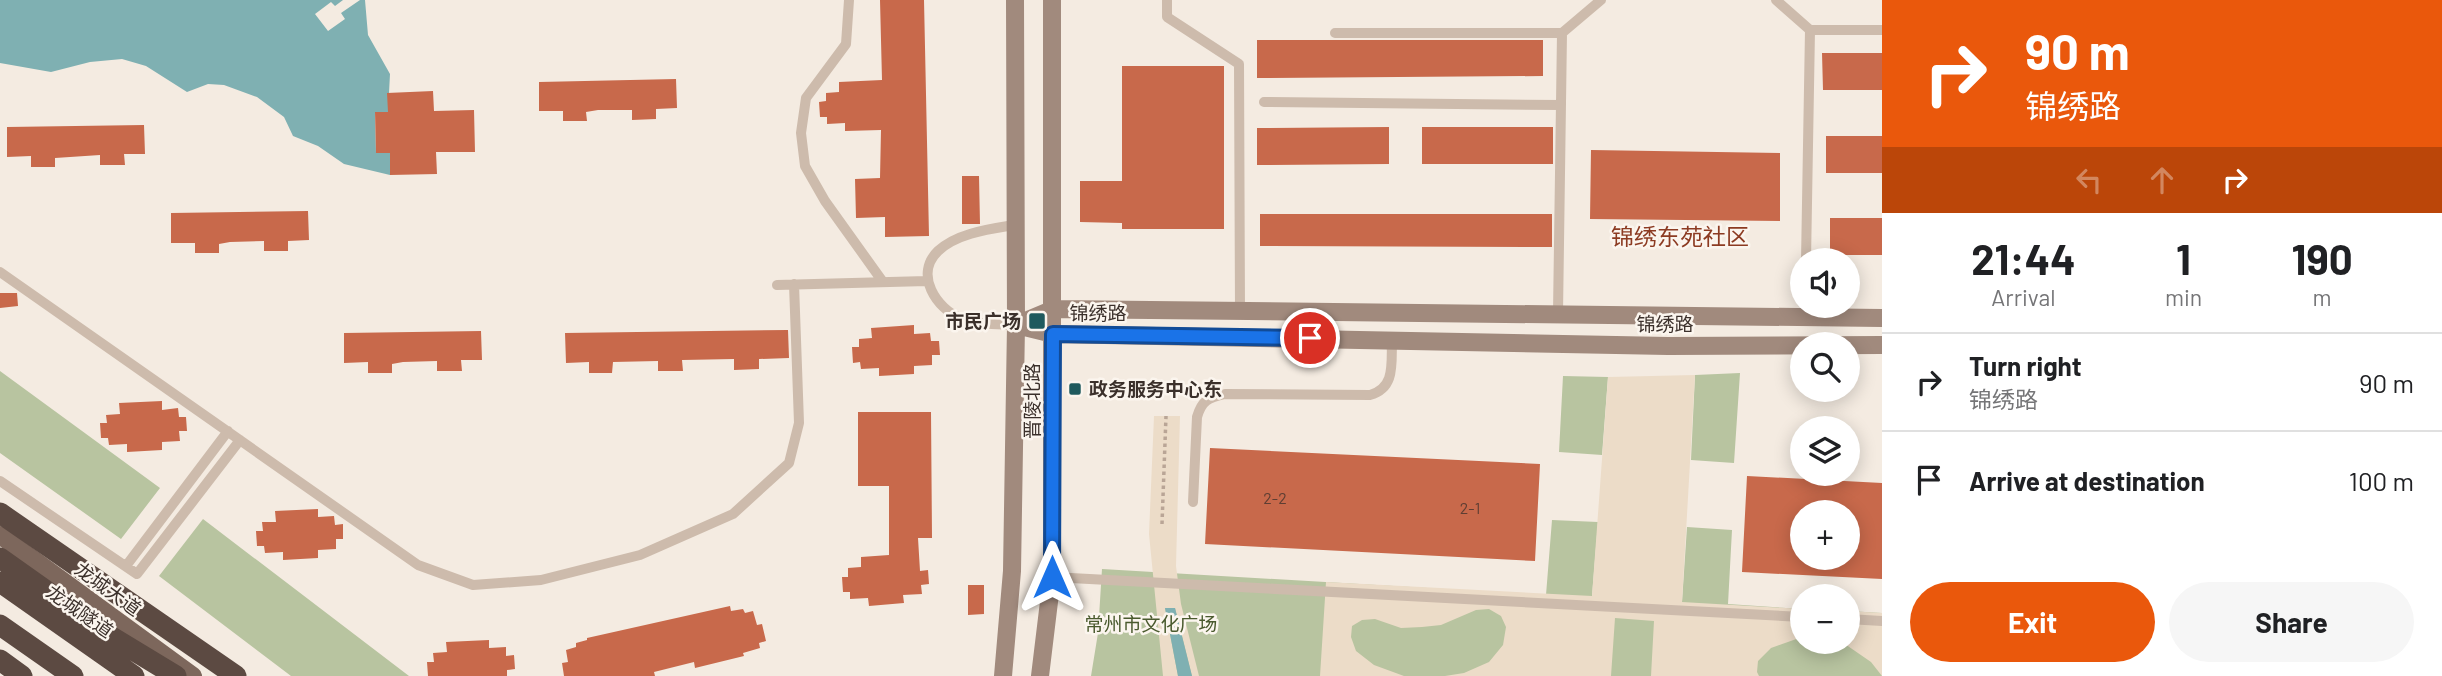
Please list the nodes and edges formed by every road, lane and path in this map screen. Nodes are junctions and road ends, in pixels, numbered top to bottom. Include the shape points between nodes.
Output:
1 (849, 0) edge
2 (1014, 0) edge
3 (1052, 0) edge
4 (1167, 0) edge
5 (1601, 0) edge
6 (1776, 0) edge
7 (1810, 30) junction
8 (1882, 30) edge
9 (1335, 33) dead end
10 (1562, 33) junction
11 (1264, 102) dead end
12 (1561, 105) junction
13 (1014, 225) junction
14 (1806, 248) edge
15 (0, 272) edge
16 (928, 281) junction
17 (883, 282) junction
18 (794, 284) junction
19 (777, 285) dead end
20 (1054, 309) junction
21 (1790, 311) edge
22 (1240, 312) junction
23 (1558, 313) junction
24 (1860, 316) edge
25 (1882, 318) edge
26 (1016, 325) junction
27 (1053, 334) junction
28 (1392, 340) junction
29 (1882, 345) edge
30 (1166, 416) dead end
31 (228, 432) junction
32 (240, 440) junction
33 (0, 481) edge
34 (1193, 502) dead end
35 (0, 513) edge
36 (1161, 524) dead end
37 (0, 535) edge
38 (0, 558) edge
39 (126, 566) junction
40 (1052, 577) junction
41 (0, 582) edge
42 (1790, 616) edge
43 (1860, 620) edge
44 (1882, 621) edge
45 (0, 625) edge
46 (0, 660) edge
47 (22, 676) edge
48 (73, 676) edge
49 (134, 676) edge
50 (176, 676) edge
51 (193, 676) edge
52 (236, 676) edge
53 (1003, 676) edge
54 (1040, 676) edge

1 - 17 lane via 846,44 806,98 801,133 805,166
2 - 13 street, 晋陵北路
3 - 20 street, 晋陵北路
4 - 22 lane via 1167,18 1239,64
5 - 10 lane
6 - 7 lane
7 - 8 lane
7 - 14 lane
9 - 10 lane
10 - 12 lane
11 - 12 lane
12 - 23 lane
13 - 16 lane via 960,238 938,251 929,266
13 - 26 street, 晋陵北路
15 - 31 lane
16 - 17 lane
16 - 26 lane via 936,302 962,319
17 - 18 lane
18 - 19 lane
18 - 32 lane via 799,423 789,463 733,514 640,555 541,580 473,585 418,565
20 - 22 street, 锦绣路
20 - 26 street, 锦绣路
20 - 27 street, 晋陵北路
21 - 23 street, 锦绣路
22 - 23 street, 锦绣路
24 - 25 street, 锦绣路
26 - 27 street, 锦绣路
26 - 53 street, 晋陵北路 via 1011,582
27 - 28 street, 锦绣路
27 - 40 street, 晋陵北路
28 - 29 street, 锦绣路
28 - 34 lane via 1391,377 1381,392 1225,394 1200,405
30 - 36 path
31 - 32 lane
31 - 39 lane
32 - 39 lane via 136,574
33 - 39 lane
35 - 52 highway
37 - 51 main road, 龙城大道
38 - 50 highway via 110,636
40 - 42 lane
40 - 54 street, 晋陵北路
41 - 49 highway, 龙城隧道
43 - 44 lane
45 - 48 highway
46 - 47 highway

